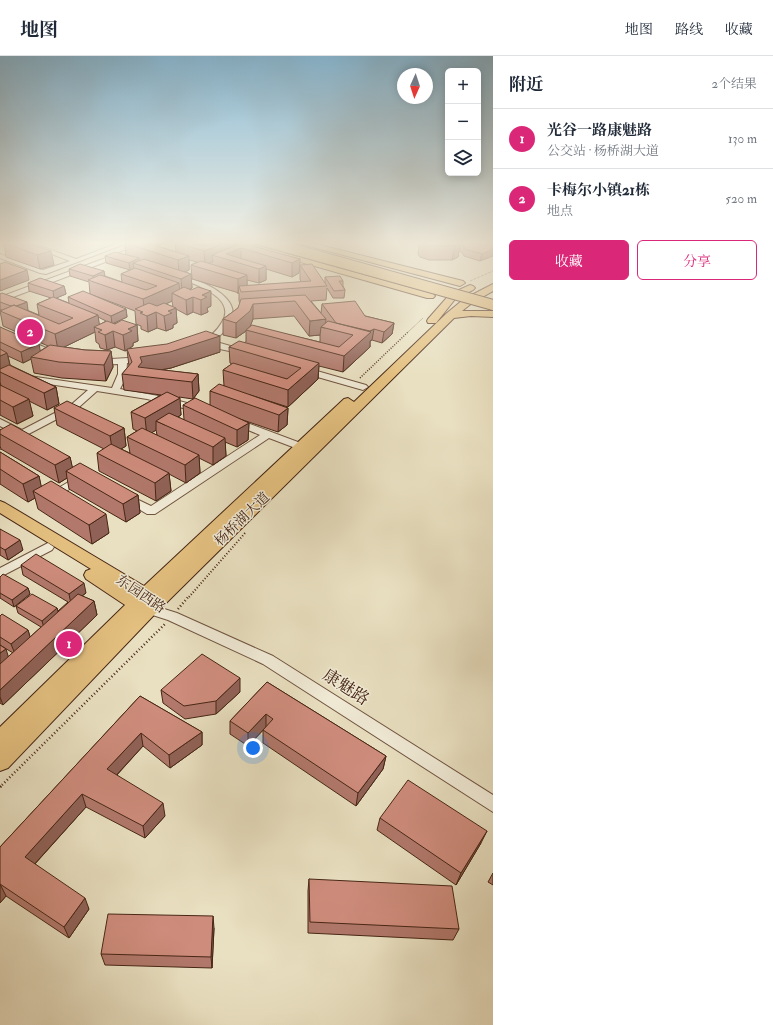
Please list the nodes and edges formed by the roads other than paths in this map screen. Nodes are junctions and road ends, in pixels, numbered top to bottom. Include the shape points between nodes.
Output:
1 (34, 287) edge
2 (209, 287) edge
3 (398, 287) edge
4 (410, 287) edge
5 (421, 287) edge
6 (424, 287) edge
7 (438, 287) edge
8 (448, 287) edge
9 (452, 287) edge
10 (473, 287) edge
11 (473, 287) edge
12 (464, 292) junction
13 (430, 296) junction
14 (0, 300) edge
15 (492, 308) edge
16 (445, 314) junction
17 (0, 330) edge
18 (210, 340) junction
19 (195, 347) edge
20 (252, 352) edge
21 (63, 357) edge
22 (152, 360) edge
23 (86, 361) edge
24 (122, 362) junction
25 (294, 365) edge
26 (0, 378) edge
27 (365, 385) junction
28 (95, 388) junction
29 (115, 390) junction
30 (206, 411) edge
31 (227, 418) edge
32 (0, 422) edge
33 (268, 434) junction
34 (20, 435) junction
35 (32, 444) edge
36 (0, 446) edge
37 (307, 449) junction
38 (73, 467) edge
39 (119, 493) edge
40 (38, 503) edge
41 (0, 506) edge
42 (0, 516) edge
43 (48, 547) junction
44 (0, 573) edge
45 (147, 603) junction
46 (172, 616) joint
47 (3, 734) edge
48 (0, 761) edge
49 (493, 804) edge

1 - 14 street
2 - 18 street via 216,291 229,309 225,326
3 - 13 main road
4 - 13 main road
5 - 15 highway, bridge
6 - 15 highway, bridge
7 - 12 main road
8 - 12 main road
9 - 12 main road
10 - 12 main road, 杨桥湖大道
11 - 12 main road, 杨桥湖大道
12 - 15 main road
12 - 16 main road, 杨桥湖大道
13 - 16 main road via 437,301
15 - 16 main road
16 - 27 main road, 杨桥湖大道
16 - 37 main road, 杨桥湖大道
17 - 21 street
18 - 19 street
18 - 20 street
22 - 24 street
23 - 24 street
24 - 29 street via 124,371
25 - 27 street
26 - 28 street via 40,380
27 - 37 main road, 杨桥湖大道
28 - 29 street
28 - 34 street via 75,406
29 - 30 street via 176,402
31 - 33 street
32 - 34 street
33 - 37 street
33 - 39 street via 151,511
34 - 35 street
34 - 36 street
37 - 45 main road, 杨桥湖大道
38 - 40 street via 89,477
41 - 45 main road, 东园西路
42 - 43 main road, 东园西路
43 - 44 street
43 - 45 main road, 东园西路
45 - 46 street, 东园西路
45 - 47 main road, 杨桥湖大道
45 - 48 main road, 杨桥湖大道
46 - 49 street, 康魅路 via 268,660

